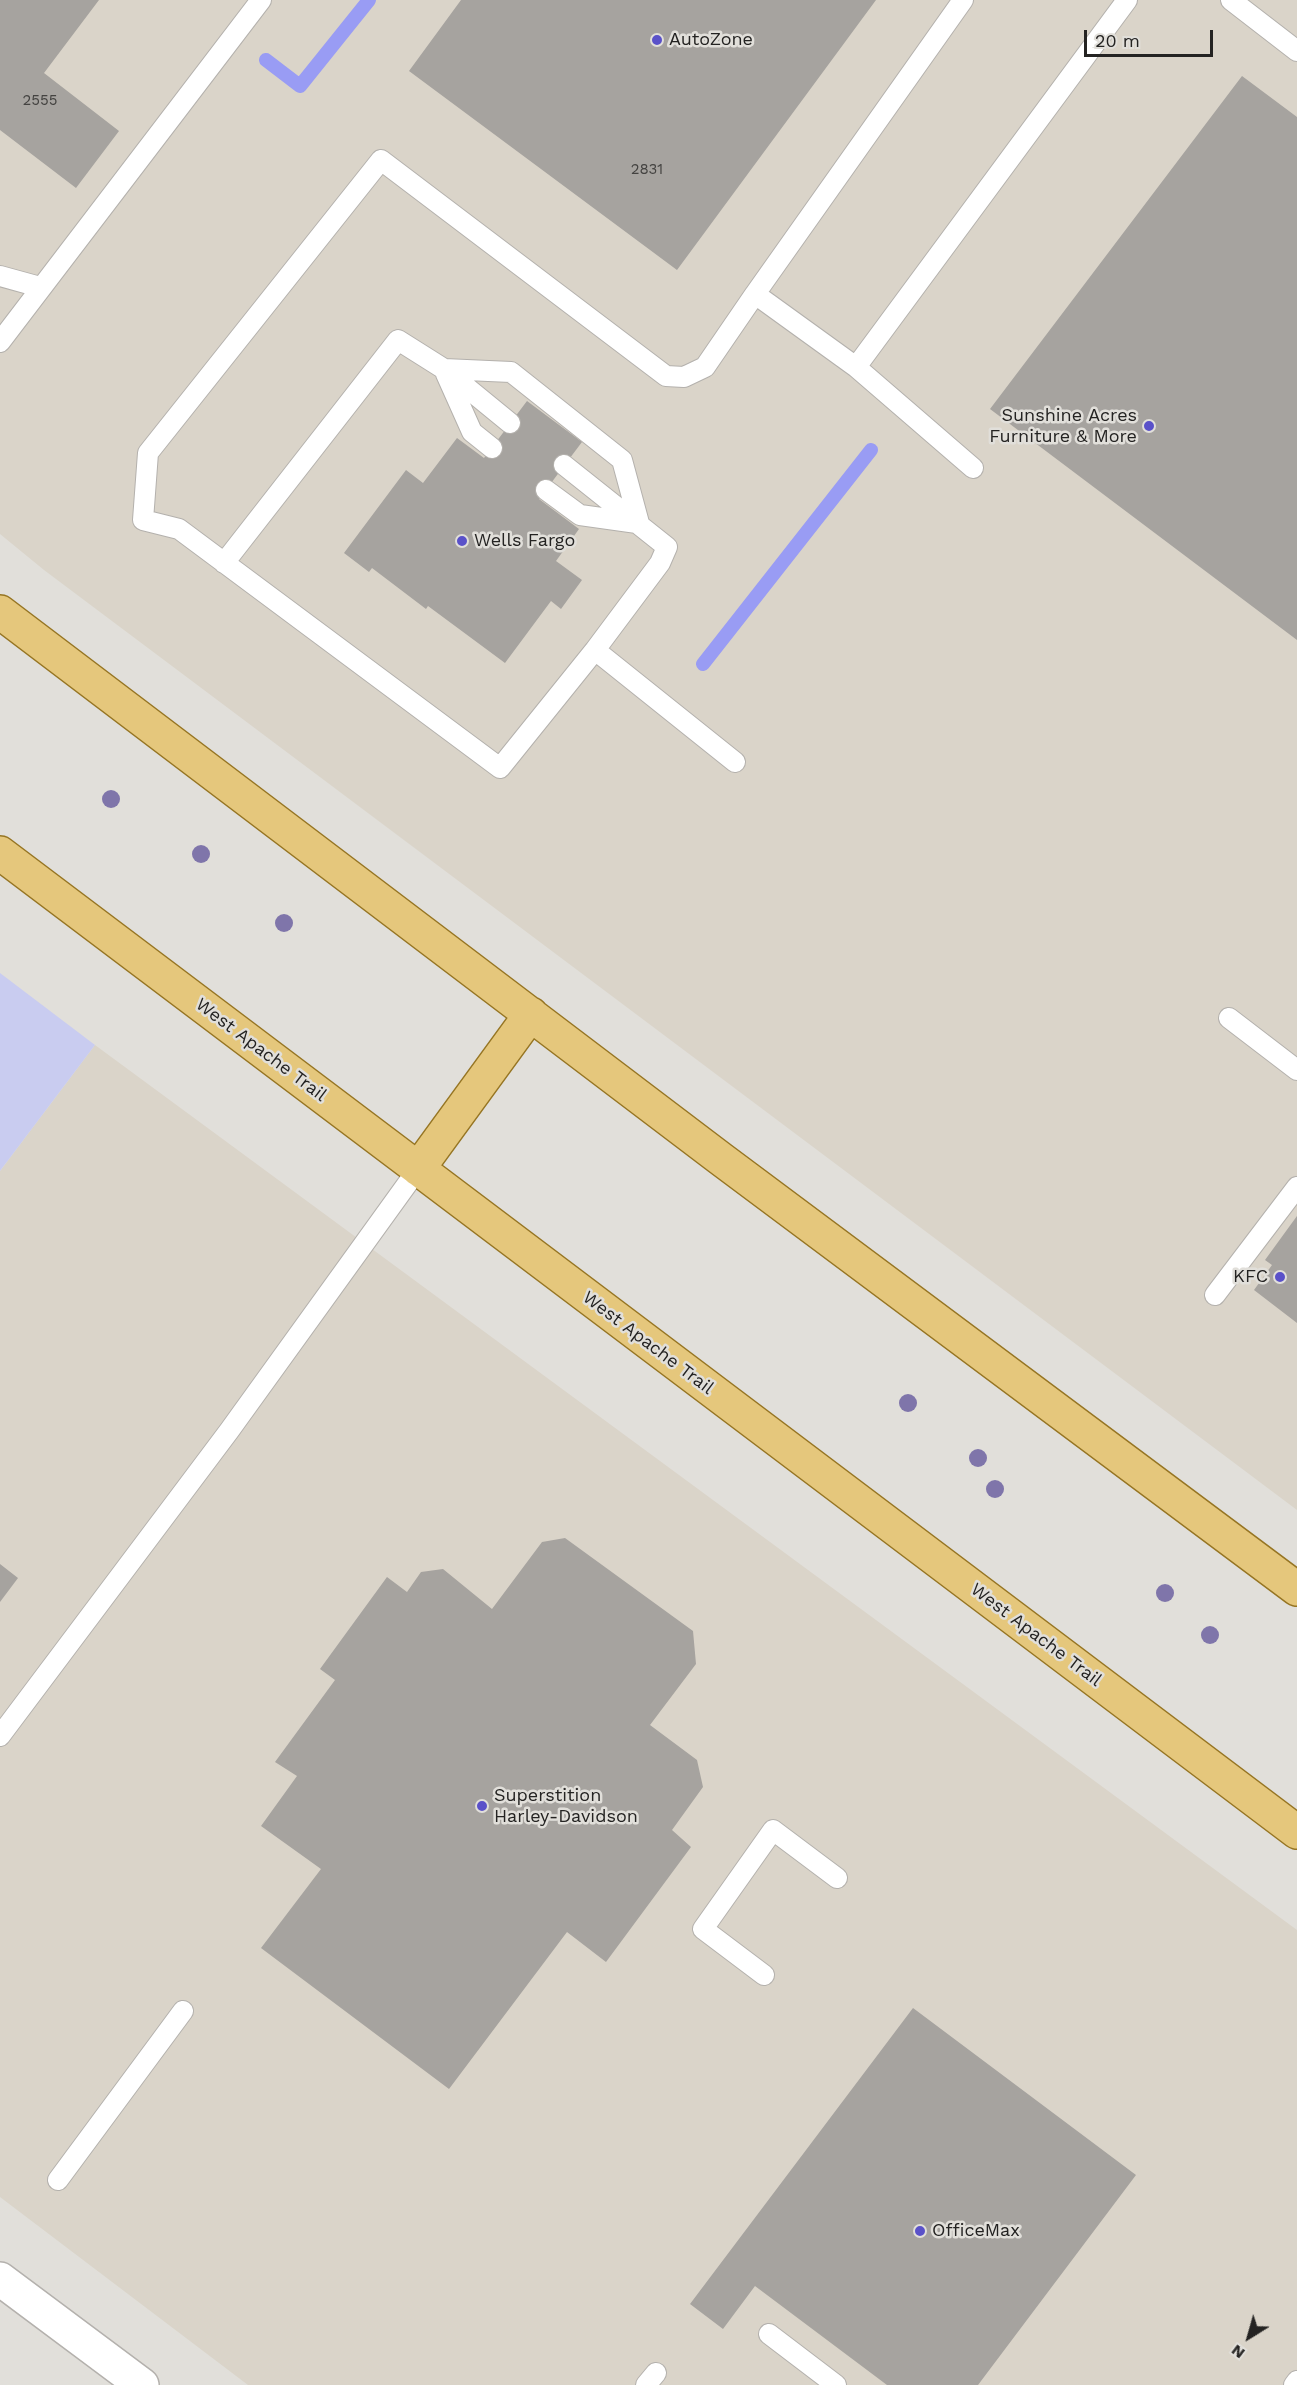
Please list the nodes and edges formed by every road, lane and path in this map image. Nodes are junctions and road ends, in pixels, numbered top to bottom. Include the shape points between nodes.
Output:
1 (261, 0) edge
2 (963, 0) edge
3 (1127, 0) edge
4 (1231, 0) edge
5 (1297, 51) edge
6 (0, 276) edge
7 (40, 287) junction
8 (755, 294) junction
9 (0, 342) edge
10 (856, 367) junction
11 (444, 369) junction
12 (510, 423) dead end
13 (492, 448) dead end
14 (564, 465) dead end
15 (973, 468) dead end
16 (546, 490) dead end
17 (639, 523) junction
18 (224, 563) junction
19 (0, 612) edge
20 (595, 650) junction
21 (735, 762) dead end
22 (0, 853) edge
23 (531, 1014) junction
24 (1229, 1018) dead end
25 (1297, 1070) edge
26 (418, 1169) junction
27 (1297, 1187) edge
28 (1215, 1295) dead end
29 (1297, 1589) edge
30 (0, 1736) edge
31 (1297, 1832) edge
32 (837, 1878) dead end
33 (764, 1975) dead end
34 (183, 2011) dead end
35 (58, 2180) dead end
36 (0, 2278) edge
37 (768, 2334) dead end
38 (1297, 2381) edge
39 (142, 2385) edge
40 (836, 2385) edge
41 (1294, 2385) edge

1 - 7 lane
2 - 8 lane
3 - 10 lane
4 - 5 lane
6 - 7 lane
7 - 9 lane
8 - 10 lane
8 - 18 lane via 705,367 684,377 666,376 381,160 148,453 143,520 179,529
10 - 15 lane
11 - 12 lane
11 - 13 lane via 472,432
11 - 17 lane via 511,372 530,387 622,460
11 - 18 lane via 398,340
14 - 17 lane
16 - 17 lane via 580,515
17 - 20 lane via 667,547 660,563
18 - 20 lane via 500,768
19 - 23 main road
20 - 21 lane
22 - 26 main road, West Apache Trail
23 - 26 main road
23 - 29 main road
24 - 25 lane
26 - 30 lane via 146,1544
26 - 31 main road, West Apache Trail
27 - 28 lane
32 - 33 lane via 772,1830 703,1929
34 - 35 lane
36 - 39 street
37 - 40 lane
38 - 41 lane

